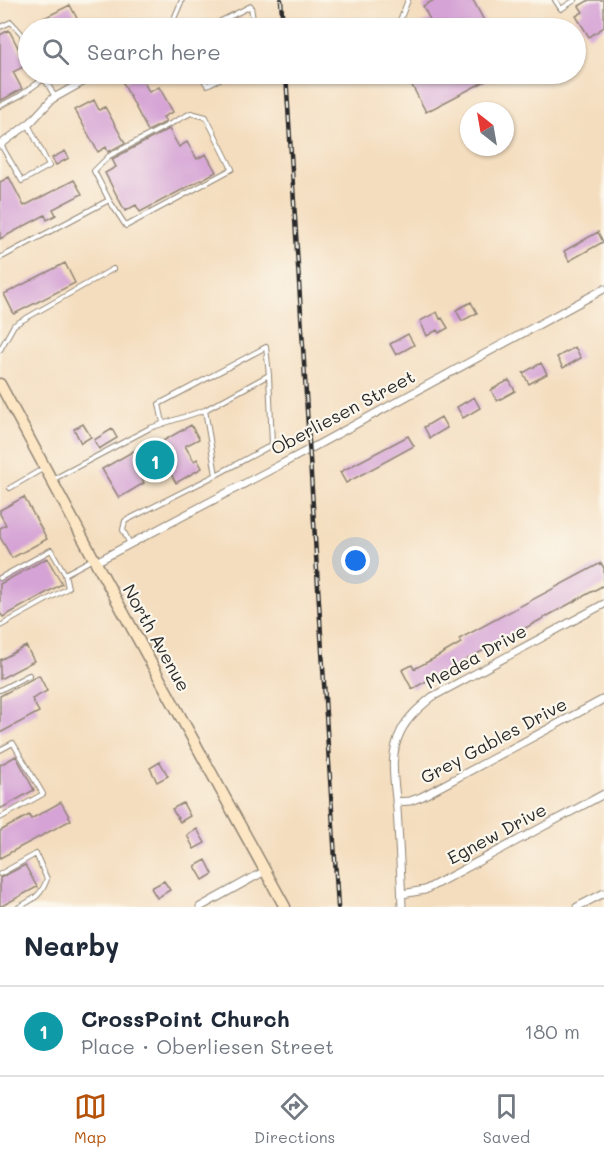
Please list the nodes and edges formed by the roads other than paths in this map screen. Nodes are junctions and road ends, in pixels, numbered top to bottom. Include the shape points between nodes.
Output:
1 (182, 0) edge
2 (408, 0) edge
3 (555, 0) edge
4 (575, 0) edge
5 (174, 18) edge
6 (227, 18) edge
7 (253, 18) edge
8 (401, 18) edge
9 (0, 27) edge
10 (18, 30) edge
11 (34, 84) edge
12 (48, 84) edge
13 (79, 84) edge
14 (55, 97) junction
15 (0, 106) edge
16 (28, 124) junction
17 (1, 145) edge
18 (109, 200) junction
19 (0, 258) edge
20 (113, 269) dead end
21 (604, 289) edge
22 (0, 350) edge
23 (269, 375) junction
24 (0, 384) edge
25 (205, 410) junction
26 (163, 423) junction
27 (45, 468) junction
28 (216, 474) junction
29 (52, 481) junction
30 (10, 488) dead end
31 (130, 544) junction
32 (95, 560) junction
33 (65, 574) junction
34 (0, 578) edge
35 (604, 604) edge
36 (0, 626) edge
37 (29, 675) dead end
38 (0, 690) edge
39 (604, 699) edge
40 (0, 750) edge
41 (604, 794) edge
42 (396, 802) junction
43 (0, 818) edge
44 (265, 871) junction
45 (0, 874) edge
46 (604, 893) edge
47 (402, 894) junction
48 (582, 906) edge
49 (19, 907) edge
50 (200, 907) edge
51 (285, 907) edge
52 (402, 907) edge

1 - 5 lane
2 - 8 lane
3 - 4 lane via 561,9
6 - 7 lane via 251,6
9 - 10 lane via 11,22
11 - 15 lane
12 - 14 lane
13 - 14 street
14 - 16 street
16 - 17 street
16 - 17 lane via 49,166 22,181
18 - 18 lane via 94,171 110,156 191,113 206,117 232,169 126,225
18 - 19 lane
20 - 22 lane via 14,325
21 - 31 street, Oberliesen Street
23 - 25 lane
23 - 26 lane via 266,347 159,404
23 - 28 lane via 272,445
24 - 27 main road, North Avenue
25 - 26 lane
25 - 28 lane
26 - 29 lane
27 - 29 main road, North Avenue
27 - 30 lane
28 - 31 lane via 125,521 123,530
29 - 32 main road, North Avenue
31 - 32 street, Oberliesen Street
32 - 33 lane
32 - 44 main road, North Avenue
33 - 34 lane via 51,550
33 - 36 lane via 68,588
35 - 42 street, Medea Drive via 421,706 400,733 395,750
37 - 38 lane
39 - 42 street, Grey Gables Drive via 421,796
40 - 43 lane via 14,743 43,794
41 - 47 street, Egnew Drive via 425,890
42 - 47 street, Medea Drive
44 - 50 street
44 - 51 main road, North Avenue
45 - 49 lane via 36,854 47,879 36,898
46 - 48 street
47 - 52 street, Medea Drive

